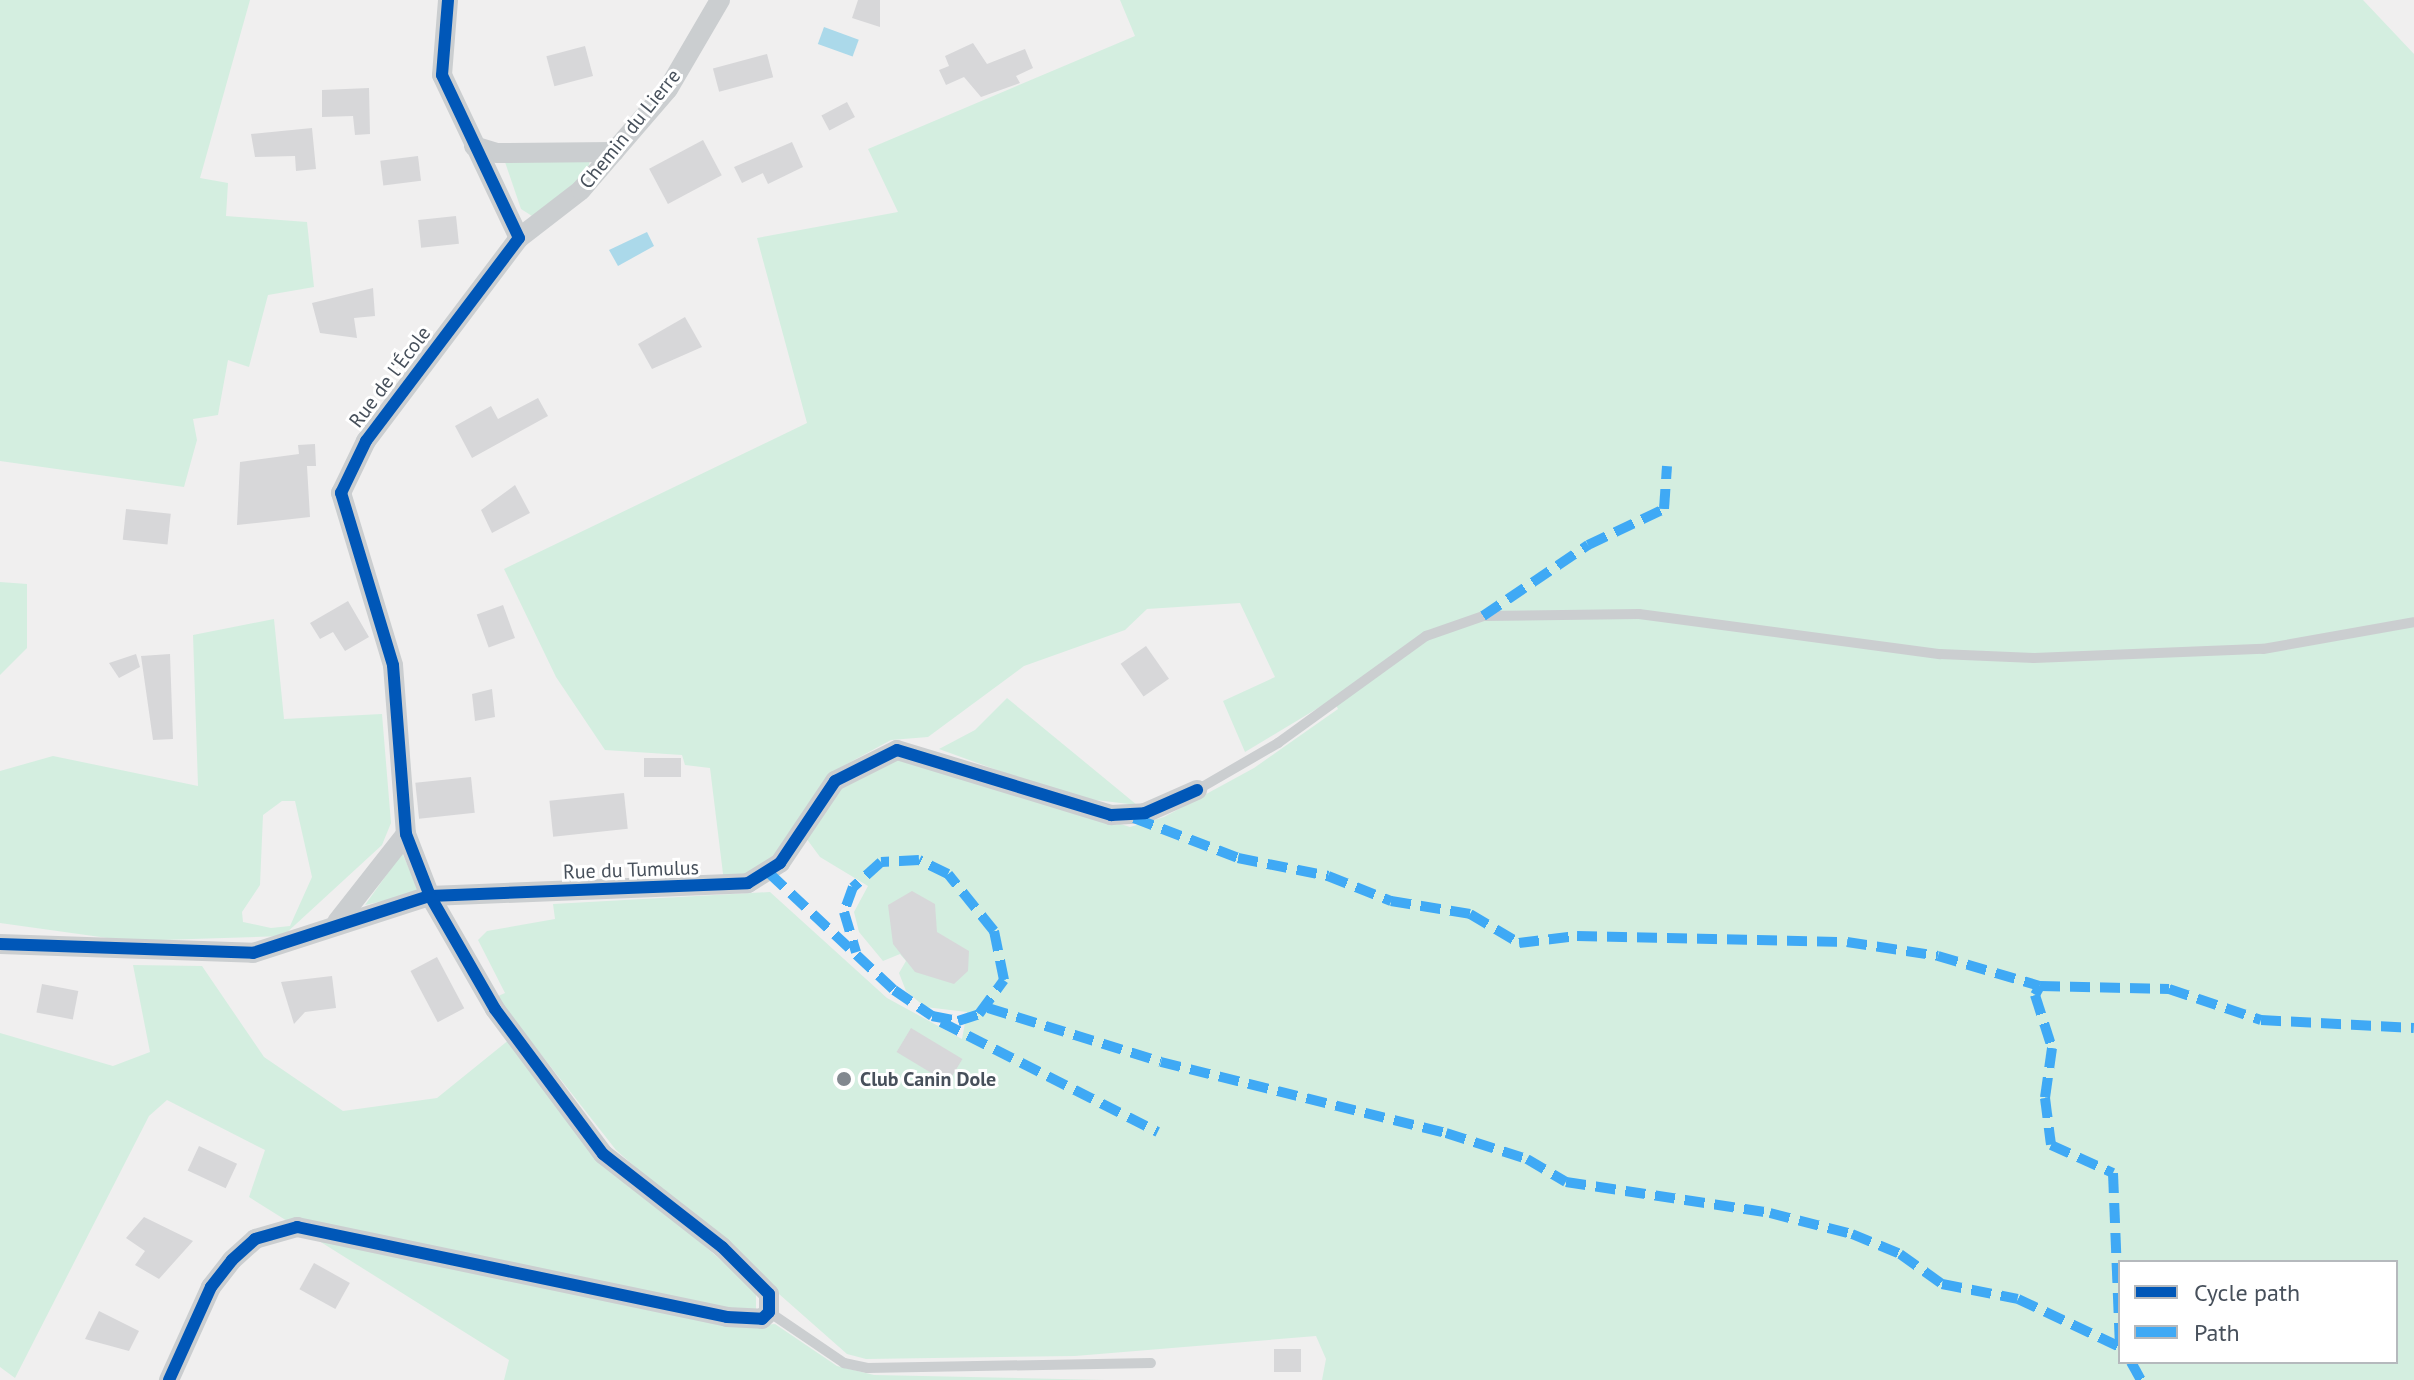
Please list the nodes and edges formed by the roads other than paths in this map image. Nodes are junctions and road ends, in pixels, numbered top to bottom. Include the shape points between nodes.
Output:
1 (448, 0) edge
2 (720, 0) edge
3 (474, 146) junction
4 (614, 152) junction
5 (519, 238) junction
6 (2414, 622) edge
7 (1197, 790) joint
8 (406, 834) junction
9 (430, 896) junction
10 (336, 923) junction
11 (0, 944) edge
12 (769, 1312) junction
13 (1151, 1363) dead end
14 (169, 1380) edge

1 - 3 street via 442,75
2 - 4 street, Chemin du Lierre via 668,89
3 - 4 street via 497,153
3 - 5 street
4 - 5 street, Chemin du Lierre via 545,225
5 - 8 street, Rue de l'École via 366,441 341,493 393,665
6 - 7 lane via 2263,649 2034,658 1940,654 1639,614 1483,616 1426,636 1278,743
7 - 9 street, Rue du Tumulus via 1145,813 1111,815 897,750 828,787 780,863 748,883
8 - 9 street, Rue de l'École
8 - 10 street
9 - 10 street, Rue du Tumulus
9 - 12 street, Rue de l'École via 495,1009 603,1154 722,1247 769,1294
10 - 11 street, Rue du Tumulus via 284,946 241,953
12 - 13 lane via 844,1363 867,1368
12 - 14 street via 762,1319 727,1317 297,1227 255,1239 232,1260 211,1287

